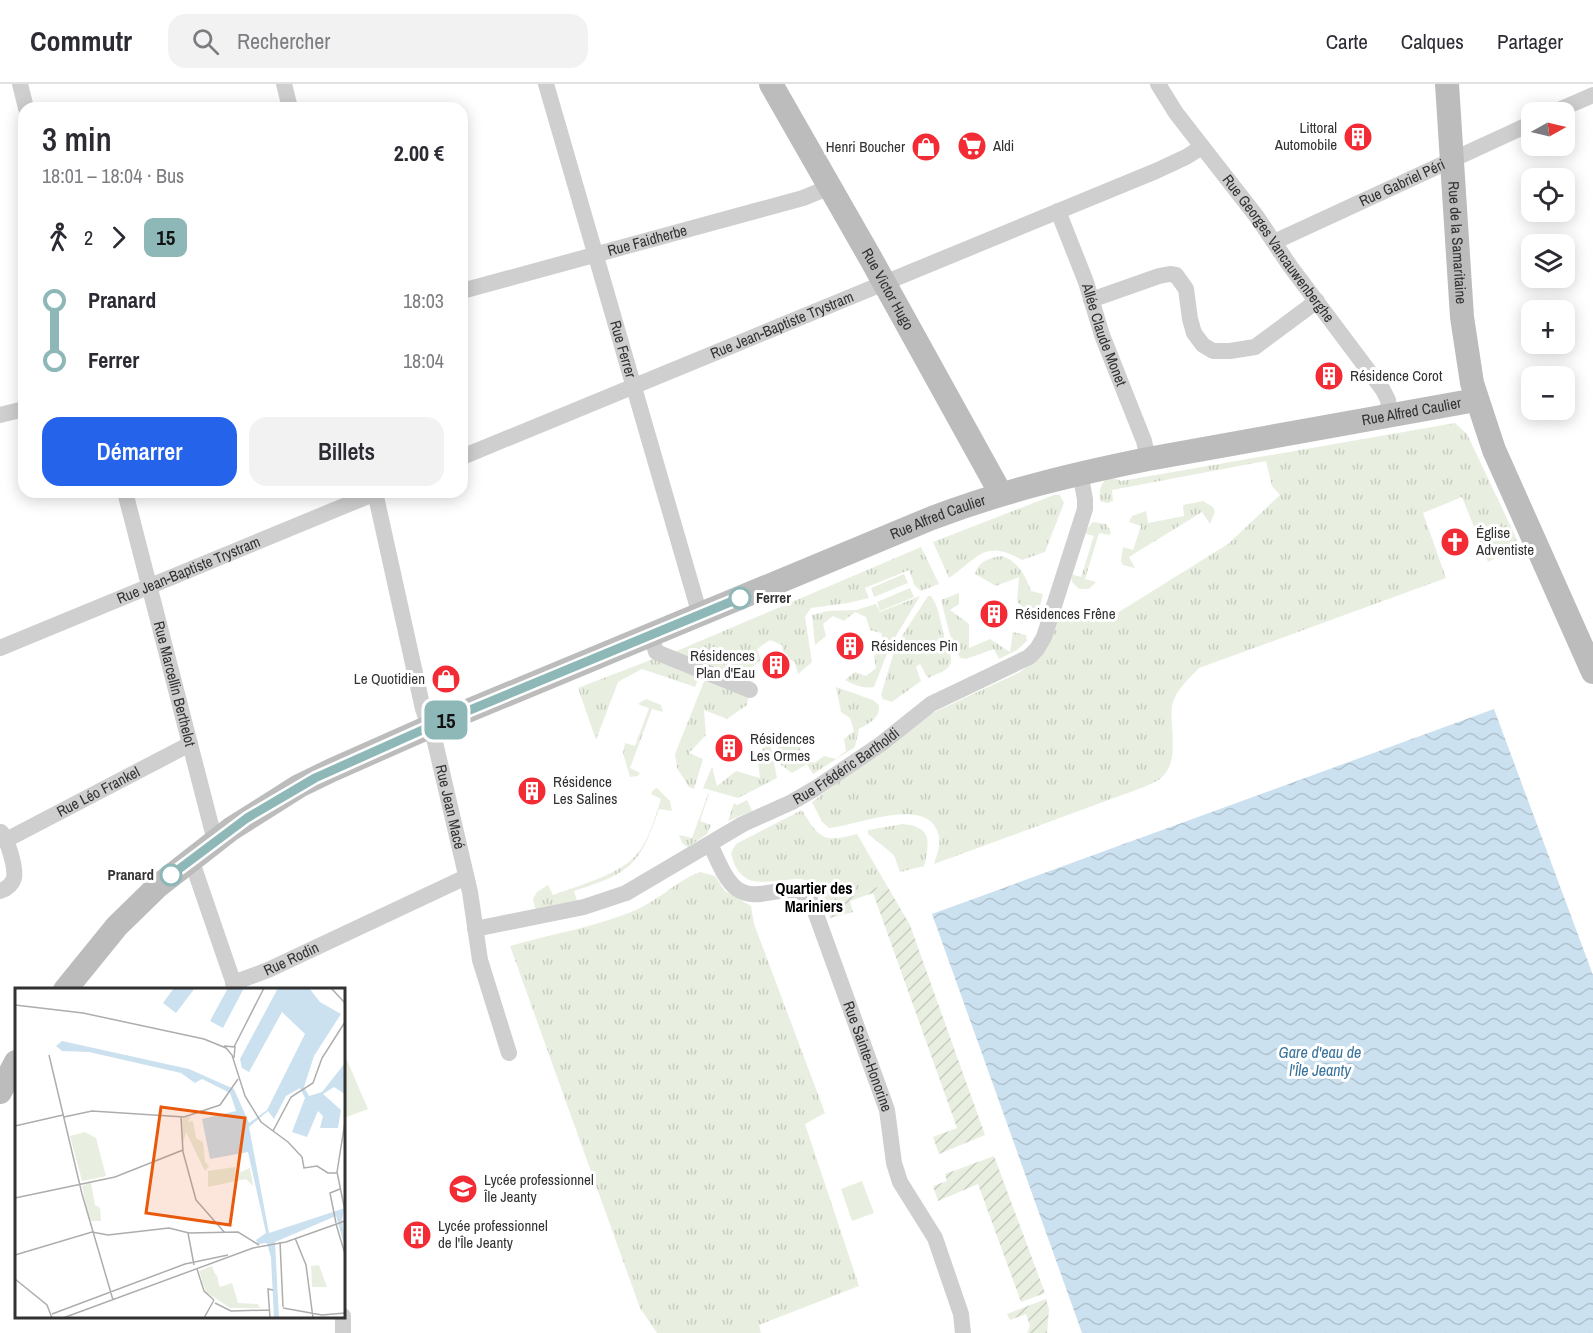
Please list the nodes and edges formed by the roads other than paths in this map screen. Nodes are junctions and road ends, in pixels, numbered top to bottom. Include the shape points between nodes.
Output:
1 (20, 84) edge
2 (284, 84) edge
3 (546, 84) edge
4 (771, 84) edge
5 (1158, 84) edge
6 (1447, 84) edge
7 (1593, 95) edge
8 (24, 102) edge
9 (288, 102) edge
10 (1575, 103) edge
11 (1521, 128) edge
12 (1202, 147) junction
13 (1452, 159) junction
14 (830, 187) junction
15 (1058, 211) junction
16 (1274, 242) junction
17 (596, 254) junction
18 (884, 283) junction
19 (468, 289) edge
20 (1091, 300) junction
21 (1317, 301) junction
22 (634, 386) junction
23 (1476, 400) junction
24 (18, 410) edge
25 (0, 415) edge
26 (1390, 416) junction
27 (468, 455) edge
28 (1148, 459) junction
29 (1080, 473) junction
30 (1001, 494) junction
31 (127, 498) edge
32 (362, 498) edge
33 (377, 498) edge
34 (149, 587) junction
35 (700, 615) junction
36 (651, 636) junction
37 (0, 648) edge
38 (1593, 672) edge
39 (750, 690) dead end
40 (429, 727) junction
41 (190, 744) junction
42 (3, 836) edge
43 (215, 841) junction
44 (710, 844) junction
45 (191, 859) junction
46 (466, 877) junction
47 (0, 891) edge
48 (475, 929) junction
49 (234, 986) edge
50 (66, 988) edge
51 (509, 1053) dead end
52 (15, 1064) edge
53 (0, 1092) edge
54 (963, 1333) edge

1 - 8 street
2 - 9 street
3 - 17 street, Rue Ferrer
4 - 14 street, Rue Victor Hugo
5 - 12 street, Rue Georges Vancauwenberghe
6 - 13 street, Rue de la Samaritaine
7 - 10 street
11 - 13 street, Rue Gabriel Péri
12 - 15 street, Rue Jean-Baptiste Trystram
12 - 16 street, Rue Georges Vancauwenberghe
13 - 16 street, Rue Gabriel Péri
13 - 23 street, Rue de la Samaritaine via 1462,317
14 - 17 street, Rue Faidherbe via 803,198
14 - 18 street, Rue Victor Hugo
15 - 18 street, Rue Jean-Baptiste Trystram
15 - 20 street, Allée Claude Monet
16 - 21 street, Rue Georges Vancauwenberghe
17 - 19 street, Rue Faidherbe
17 - 22 street, Rue Ferrer
18 - 22 street, Rue Jean-Baptiste Trystram
18 - 30 street, Rue Victor Hugo
20 - 21 street via 1159,276 1176,275 1186,289 1194,333 1208,349 1221,352 1256,347
20 - 28 street, Allée Claude Monet
21 - 26 street, Rue Georges Vancauwenberghe via 1383,390
22 - 27 street, Rue Jean-Baptiste Trystram
22 - 35 street, Rue Ferrer
23 - 26 street, Rue Alfred Caulier
23 - 38 street, Rue de la Samaritaine via 1494,450
24 - 25 street
26 - 28 street, Rue Alfred Caulier
28 - 29 street, Rue Alfred Caulier
29 - 30 street, Rue Alfred Caulier
29 - 44 street, Rue Frédéric Bartholdi via 1085,509 1044,637 1033,653 937,701 816,788
30 - 35 street, Rue Alfred Caulier via 932,518
31 - 34 street, Rue Marcellin Berthelot
32 - 34 street, Rue Jean-Baptiste Trystram
33 - 40 street, Rue Jean Macé
34 - 37 street, Rue Jean-Baptiste Trystram
34 - 41 street, Rue Marcellin Berthelot
35 - 36 street, Rue Alfred Caulier
36 - 39 street via 656,652
36 - 40 street, Rue Alfred Caulier
40 - 43 street, Rue Alfred Caulier via 307,782
40 - 46 street, Rue Jean Macé
41 - 42 street, Rue Léo Frankel
41 - 43 street, Rue Marcellin Berthelot
42 - 47 street, Rue Léo Frankel via 14,876 9,886
43 - 45 street, Rue Alfred Caulier
44 - 48 street, Rue Frédéric Bartholdi via 638,887 603,902
44 - 54 street, Rue Sainte-Honorine via 737,889 750,894 794,890 812,903 887,1110 900,1182 935,1238 962,1314
45 - 49 street, Rue Rodin
45 - 50 street, Rue Alfred Caulier via 138,904
46 - 48 street, Rue Jean Macé
46 - 49 street, Rue Rodin
48 - 51 street, Rue Jean Macé via 482,970
52 - 53 street

